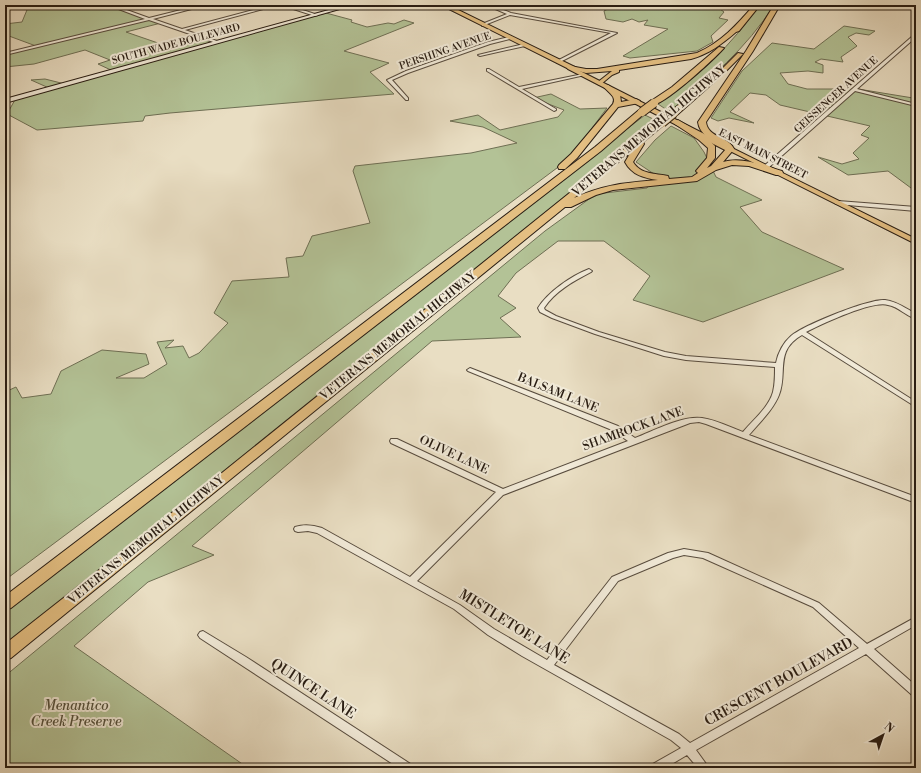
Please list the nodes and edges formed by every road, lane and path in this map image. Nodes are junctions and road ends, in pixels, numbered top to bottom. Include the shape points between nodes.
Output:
1 (110, 5) edge
2 (135, 5) edge
3 (205, 5) edge
4 (276, 5) edge
5 (283, 5) edge
6 (352, 5) edge
7 (444, 5) edge
8 (757, 5) edge
9 (777, 5) edge
10 (876, 5) edge
11 (494, 7) dead end
12 (120, 8) junction
13 (916, 8) edge
14 (510, 14) junction
15 (316, 15) junction
16 (149, 19) junction
17 (742, 24) junction
18 (483, 25) junction
19 (764, 26) junction
20 (180, 30) junction
21 (916, 35) edge
22 (509, 38) junction
23 (216, 42) junction
24 (524, 45) junction
25 (5, 54) edge
26 (480, 55) dead end
27 (558, 62) junction
28 (644, 65) junction
29 (570, 68) junction
30 (488, 70) dead end
31 (583, 75) junction
32 (600, 83) junction
33 (608, 87) junction
34 (520, 88) junction
35 (855, 90) junction
36 (407, 99) dead end
37 (5, 101) edge
38 (636, 101) junction
39 (616, 105) junction
40 (916, 105) edge
41 (554, 110) dead end
42 (678, 122) junction
43 (651, 131) junction
44 (730, 149) junction
45 (766, 167) junction
46 (713, 168) junction
47 (778, 173) junction
48 (838, 203) junction
49 (916, 209) edge
50 (916, 242) edge
51 (471, 245) junction
52 (497, 255) junction
53 (589, 271) dead end
54 (916, 317) edge
55 (802, 332) junction
56 (778, 365) junction
57 (470, 370) dead end
58 (916, 405) edge
59 (745, 435) junction
60 (394, 440) dead end
61 (634, 441) junction
62 (503, 492) junction
63 (916, 500) edge
64 (298, 529) dead end
65 (411, 581) junction
66 (5, 604) edge
67 (916, 621) edge
68 (203, 635) dead end
69 (868, 649) junction
70 (5, 653) edge
71 (548, 666) junction
72 (916, 692) edge
73 (689, 749) junction
74 (408, 768) edge
75 (656, 768) edge
76 (704, 768) edge

1 - 12 street
2 - 12 street
3 - 16 street
4 - 20 street
5 - 15 street
6 - 15 main road, SOUTH WADE BOULEVARD
7 - 18 highway, EAST MAIN STREET
8 - 17 highway, VETERANS MEMORIAL HIGHWAY
9 - 19 highway, VETERANS MEMORIAL HIGHWAY
10 - 13 street
11 - 14 street
12 - 16 street
14 - 18 street
14 - 27 street via 615,33
15 - 23 main road, SOUTH WADE BOULEVARD
16 - 20 street
16 - 25 street
17 - 28 highway via 718,45 704,53
17 - 51 highway, VETERANS MEMORIAL HIGHWAY, bridge via 714,55 675,89
18 - 22 highway, EAST MAIN STREET
19 - 43 highway, VETERANS MEMORIAL HIGHWAY, bridge via 721,73
19 - 44 highway via 702,122 705,132 728,145
20 - 23 street
21 - 35 street, GEISSENGER AVENUE
22 - 24 highway, EAST MAIN STREET
22 - 36 street, PERSHING AVENUE via 389,80
23 - 37 main road, SOUTH WADE BOULEVARD
24 - 26 street, PERSHING AVENUE
24 - 27 highway, EAST MAIN STREET
27 - 29 highway, EAST MAIN STREET
28 - 29 highway via 598,72
28 - 32 highway via 612,73
29 - 31 highway, EAST MAIN STREET
29 - 32 highway, EAST MAIN STREET
30 - 34 street
31 - 32 highway, EAST MAIN STREET
31 - 34 street
32 - 33 highway, EAST MAIN STREET
33 - 38 highway, EAST MAIN STREET
33 - 39 highway via 617,96
34 - 41 street
35 - 40 street
35 - 45 street, GEISSENGER AVENUE
38 - 39 highway
38 - 42 highway, EAST MAIN STREET
39 - 51 highway via 571,159
42 - 43 highway via 702,138 710,145 712,151 712,158 707,164 699,172 689,176 657,177 631,166 629,162 635,151
42 - 44 highway, EAST MAIN STREET
43 - 52 highway, VETERANS MEMORIAL HIGHWAY
44 - 45 main road, EAST MAIN STREET
44 - 46 highway
45 - 47 main road, EAST MAIN STREET
46 - 47 highway via 740,162
46 - 52 highway via 690,180 621,186 593,193 557,212
47 - 48 main road, EAST MAIN STREET
48 - 49 street
48 - 50 main road, EAST MAIN STREET
51 - 66 highway, VETERANS MEMORIAL HIGHWAY
52 - 70 highway, VETERANS MEMORIAL HIGHWAY
53 - 56 street via 559,290 543,304 542,311 597,333 664,354
54 - 55 street via 883,302 871,304
55 - 56 street via 787,344
55 - 58 street
56 - 59 street via 778,381 773,400
57 - 61 street, BALSAM LANE via 615,428
59 - 61 street, SHAMROCK LANE via 698,420 683,422
59 - 63 street, SHAMROCK LANE
60 - 62 street, OLIVE LANE
61 - 62 street, SHAMROCK LANE
62 - 65 street, SHAMROCK LANE via 494,497
64 - 65 street, MISTLETOE LANE via 319,530
65 - 71 street, MISTLETOE LANE via 457,607 491,632
67 - 69 street, CRESCENT BOULEVARD
68 - 74 street, QUINCE LANE
69 - 71 street via 816,605 705,555 684,552 615,579
69 - 72 street
69 - 73 street, CRESCENT BOULEVARD
71 - 73 street, MISTLETOE LANE via 675,737
73 - 75 street, CRESCENT BOULEVARD
73 - 76 street, MISTLETOE LANE

